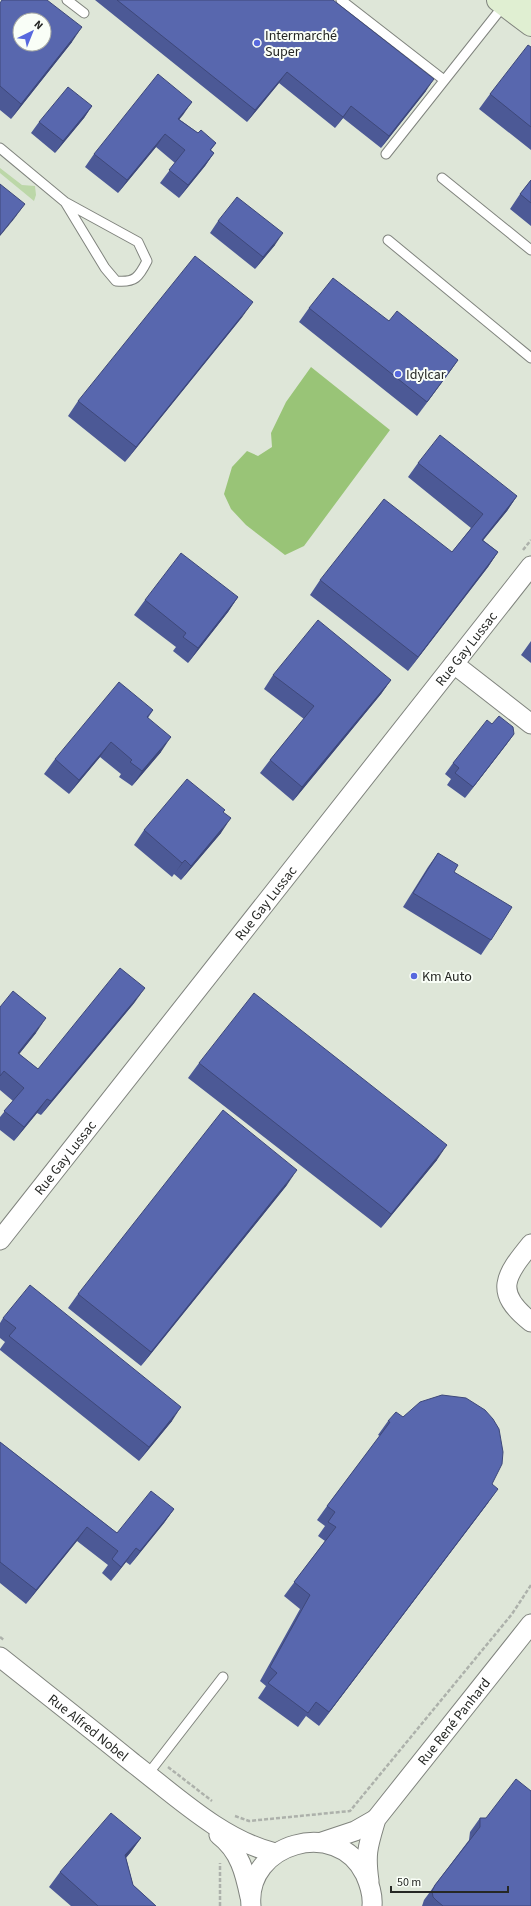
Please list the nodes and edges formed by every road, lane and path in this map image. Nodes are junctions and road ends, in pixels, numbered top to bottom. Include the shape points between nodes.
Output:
1 (67, 0) edge
2 (341, 0) edge
3 (525, 0) edge
4 (501, 3) edge
5 (531, 5) edge
6 (84, 13) dead end
7 (531, 25) edge
8 (444, 80) junction
9 (0, 148) edge
10 (386, 154) dead end
11 (442, 178) dead end
12 (66, 202) junction
13 (388, 240) dead end
14 (531, 250) edge
15 (531, 358) edge
16 (531, 566) edge
17 (454, 664) junction
18 (531, 724) edge
19 (0, 1240) edge
20 (531, 1244) edge
21 (531, 1322) edge
22 (531, 1585) edge
23 (531, 1624) edge
24 (0, 1657) edge
25 (223, 1677) dead end
26 (148, 1774) junction
27 (177, 1797) junction
28 (228, 1813) dead end
29 (376, 1819) junction
30 (322, 1842) junction
31 (276, 1853) junction
32 (368, 1881) junction
33 (251, 1903) edge
34 (372, 1906) edge

1 - 6 lane
2 - 8 lane
3 - 5 main road
4 - 7 main road
4 - 8 lane
8 - 10 lane
9 - 12 lane
11 - 14 lane
12 - 12 lane via 105,268 116,281 128,282 140,275 147,261 138,242
13 - 15 lane
16 - 17 street, Rue Gay Lussac
17 - 18 street
17 - 19 street, Rue Gay Lussac
20 - 21 street via 514,1265 507,1280 509,1298 520,1313
22 - 28 path via 512,1614 350,1812 248,1821
23 - 29 street, Rue René Panhard
24 - 26 street, Rue Alfred Nobel
25 - 26 lane
26 - 27 street, Rue Alfred Nobel
27 - 31 street, Rue Alfred Nobel via 234,1838 256,1848
27 - 33 street, Rue Alfred Nobel via 197,1819 225,1840 238,1856 245,1872
29 - 30 street, Rue René Panhard via 355,1831
29 - 32 street, Rue René Panhard via 366,1859
30 - 31 street via 300,1842
30 - 32 street via 353,1857
31 - 33 street via 261,1868 254,1882
32 - 34 street, Rue René Panhard

